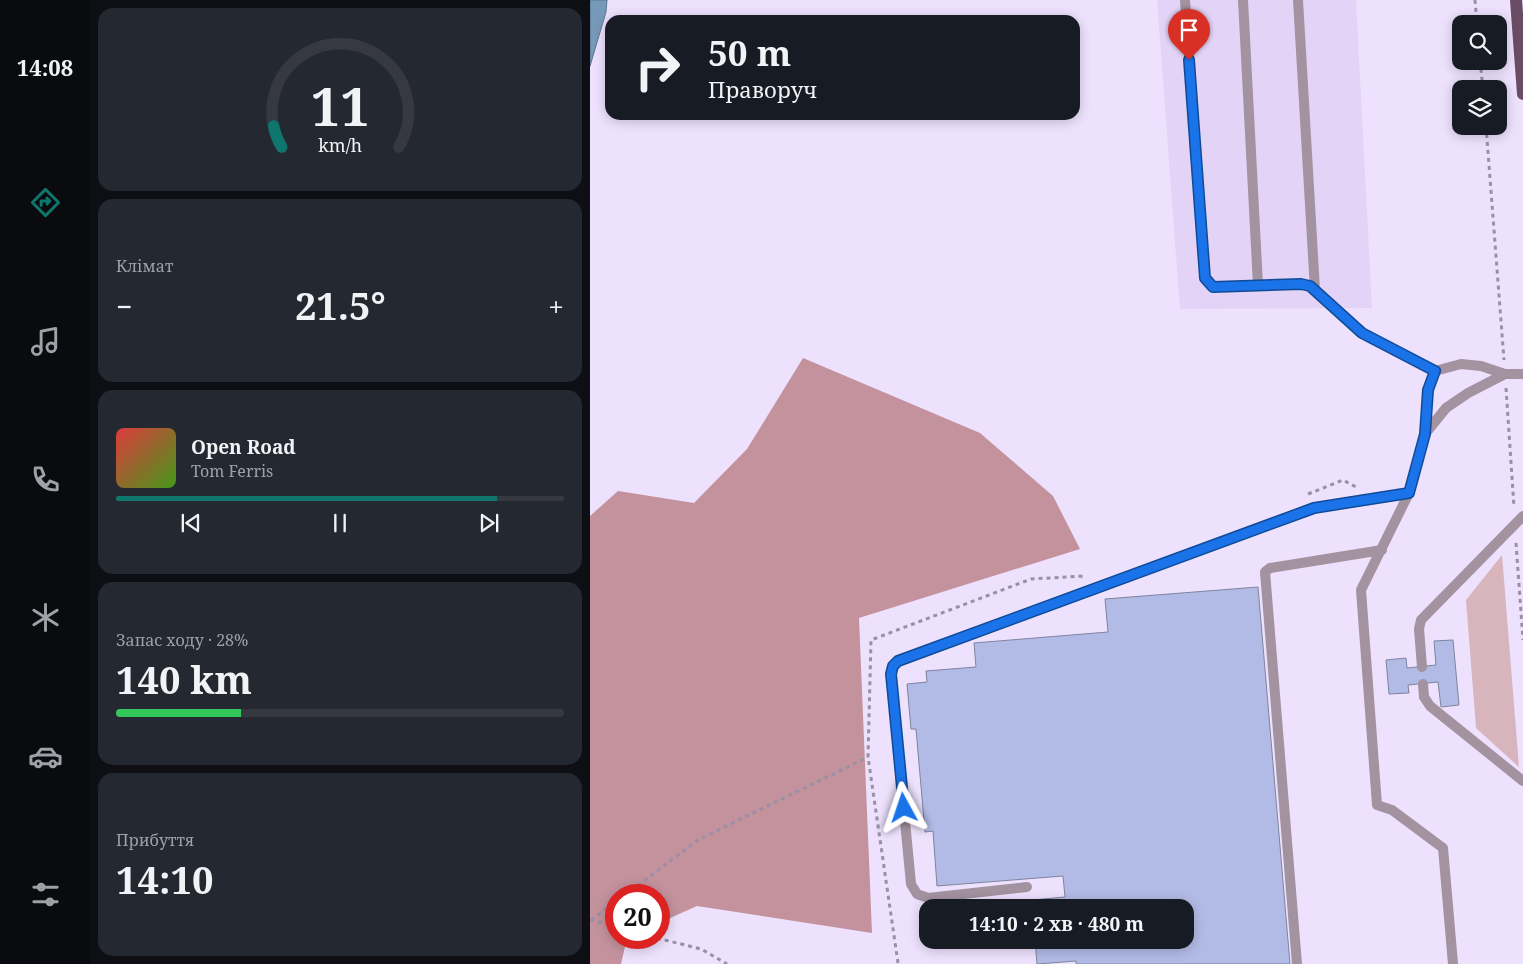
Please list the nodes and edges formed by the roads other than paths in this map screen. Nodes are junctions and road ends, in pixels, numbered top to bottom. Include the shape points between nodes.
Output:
1 (1185, 0) edge
2 (1243, 0) edge
3 (1298, 0) edge
4 (1516, 0) edge
5 (1523, 94) edge
6 (1258, 286) junction
7 (1315, 290) junction
8 (1435, 371) junction
9 (1505, 374) junction
10 (1523, 374) edge
11 (1425, 434) junction
12 (1409, 493) junction
13 (1523, 516) edge
14 (1382, 550) junction
15 (1422, 667) dead end
16 (1423, 684) dead end
17 (1523, 781) edge
18 (1027, 887) dead end
19 (1297, 964) edge
20 (1453, 964) edge

1 - 6 lane via 1205,278 1213,287
2 - 6 lane
3 - 7 lane
4 - 5 main road
6 - 7 lane via 1301,284
7 - 8 lane via 1362,333
8 - 9 lane via 1460,364 1481,366
8 - 11 lane via 1428,390
9 - 10 lane
9 - 11 lane via 1468,392 1446,408
11 - 12 lane
12 - 14 lane
12 - 18 lane via 1314,508 898,661 893,666 891,674 911,884 917,894 928,898
13 - 15 lane via 1421,620
14 - 19 lane via 1270,568 1265,572
14 - 20 lane via 1361,590 1377,804 1392,810 1443,848
16 - 17 lane via 1424,697 1430,706

